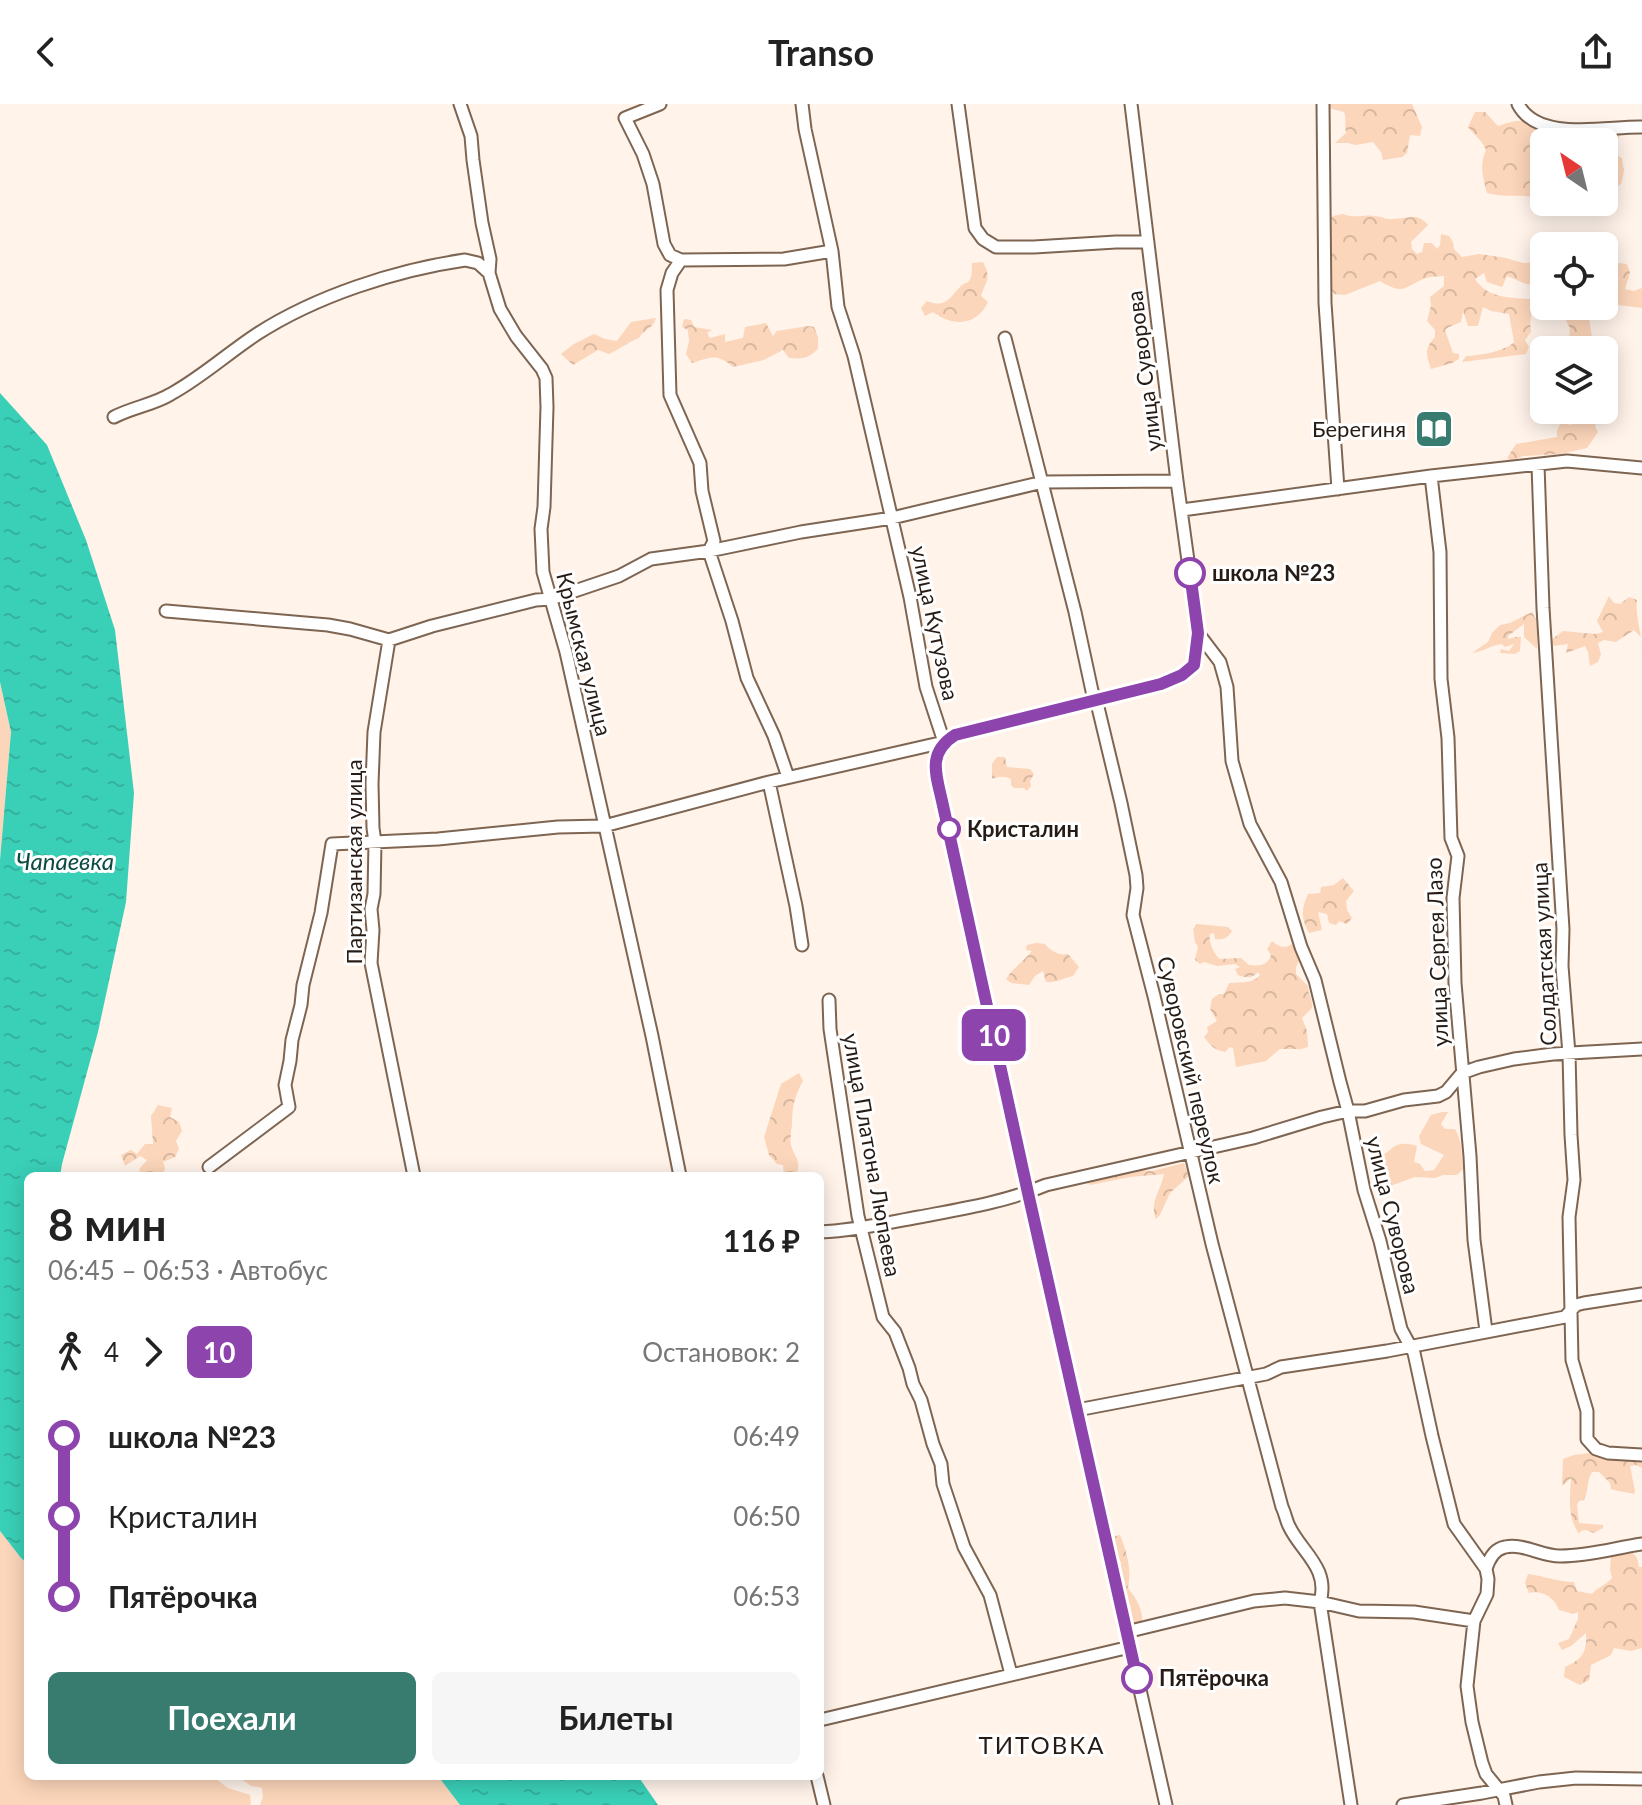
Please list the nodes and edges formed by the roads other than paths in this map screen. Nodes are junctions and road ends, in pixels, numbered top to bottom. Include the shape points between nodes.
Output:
1 (460, 104) edge
2 (660, 104) edge
3 (802, 104) edge
4 (958, 104) edge
5 (1131, 104) edge
6 (1323, 104) edge
7 (1519, 106) edge
8 (1642, 127) edge
9 (1148, 242) junction
10 (832, 251) junction
11 (681, 260) junction
12 (489, 273) junction
13 (1005, 338) dead end
14 (114, 417) dead end
15 (1538, 465) junction
16 (1642, 468) edge
17 (1431, 476) junction
18 (1177, 481) junction
19 (1043, 482) junction
20 (1338, 489) junction
21 (1182, 510) junction
22 (892, 518) junction
23 (709, 551) junction
24 (551, 599) junction
25 (166, 611) dead end
26 (1198, 633) junction
27 (389, 640) junction
28 (1096, 699) junction
29 (944, 742) junction
30 (788, 777) junction
31 (769, 782) junction
32 (604, 826) junction
33 (375, 842) junction
34 (802, 945) dead end
35 (829, 1000) dead end
36 (1642, 1049) edge
37 (1569, 1054) junction
38 (1462, 1073) junction
39 (1348, 1111) junction
40 (1189, 1153) junction
41 (209, 1167) dead end
42 (413, 1172) edge
43 (679, 1172) edge
44 (1028, 1193) junction
45 (861, 1228) junction
46 (824, 1232) edge
47 (1642, 1294) edge
48 (1570, 1311) junction
49 (1486, 1331) junction
50 (1411, 1346) junction
51 (1248, 1378) junction
52 (1077, 1410) junction
53 (1642, 1455) edge
54 (1642, 1544) edge
55 (1486, 1569) junction
56 (1320, 1602) junction
57 (1474, 1621) junction
58 (1126, 1632) junction
59 (1130, 1647) junction
60 (1011, 1674) junction
61 (824, 1719) edge
62 (1642, 1779) edge
63 (818, 1780) edge
64 (1499, 1789) junction
65 (824, 1805) edge
66 (1166, 1805) edge
67 (1351, 1805) edge
68 (1403, 1805) edge
69 (1506, 1805) edge

1 - 12 street, Крымская улица via 471,136
2 - 11 street via 625,118 653,184 664,244
3 - 10 street, улица Кутузова
4 - 9 street via 975,228 983,239 996,247
5 - 9 street, улица Суворова
6 - 20 street via 1325,303
7 - 8 street via 1537,124 1581,131
9 - 18 street, улица Суворова
10 - 11 street via 784,259
10 - 22 street, улица Кутузова via 838,307
11 - 23 street via 667,290 670,395 700,463 714,541
12 - 14 street via 465,260 366,283 258,334 158,402
12 - 24 street, Крымская улица via 506,322 546,378 541,529 543,572
13 - 19 street, Суворовский переулок
15 - 16 street via 1567,461
15 - 17 street
15 - 37 street, Солдатская улица
17 - 20 street
17 - 38 street, улица Сергея Лазо via 1440,552 1451,838 1458,856 1453,898
18 - 19 street
18 - 21 street, улица Суворова
19 - 22 street
19 - 28 street, Суворовский переулок
20 - 21 street
21 - 26 street, улица Суворова
22 - 23 street
22 - 29 street, улица Кутузова via 926,687
23 - 24 street via 651,559
23 - 30 street via 747,678
24 - 27 street
24 - 32 street, Крымская улица
25 - 27 street via 328,625
26 - 28 street, улица Суворова via 1194,665 1182,675
26 - 39 street, улица Суворова via 1220,662 1232,761 1250,824 1281,882 1315,980
27 - 33 street, Партизанская улица via 374,732
28 - 29 street
28 - 40 street, Суворовский переулок via 1136,875 1133,915
29 - 30 street
29 - 44 street, улица Кутузова via 936,757 936,774
30 - 31 street
31 - 32 street
31 - 34 street
32 - 33 street
32 - 43 street, Крымская улица
33 - 41 street, Партизанская улица via 332,844 329,851 321,913 292,1040 285,1085 289,1107
33 - 42 street, Партизанская улица via 371,963
35 - 45 street, улица Платона Люпаева
36 - 37 street
37 - 38 street via 1514,1059
37 - 48 street, Солдатская улица via 1574,1180
38 - 39 street via 1438,1096
38 - 49 street, улица Сергея Лазо
39 - 40 street
39 - 50 street, улица Суворова via 1401,1329
40 - 44 street
40 - 51 street, Суворовский переулок
44 - 45 street
44 - 52 street, улица Кутузова
45 - 46 street
45 - 60 street, улица Платона Люпаева via 883,1317 895,1332 921,1400 964,1547 990,1595
47 - 48 street via 1584,1303
48 - 49 street via 1565,1317
48 - 53 street, Солдатская улица via 1572,1360 1587,1411 1587,1439 1608,1453
49 - 50 street
50 - 51 street via 1281,1367
50 - 55 street, улица Суворова via 1454,1524
51 - 52 street
51 - 56 street, Суворовский переулок via 1282,1507 1322,1580
52 - 58 street, улица Кутузова
54 - 55 street via 1557,1557 1502,1547
55 - 57 street via 1487,1594
56 - 57 street via 1359,1611
56 - 58 street via 1254,1601
56 - 67 street, Суворовский переулок
57 - 64 street via 1467,1686 1472,1722 1486,1774
58 - 59 street, улица Кутузова
59 - 60 street
59 - 66 street, улица Кутузова
60 - 61 street
62 - 64 street via 1576,1778
63 - 65 street
64 - 68 street
64 - 69 street

